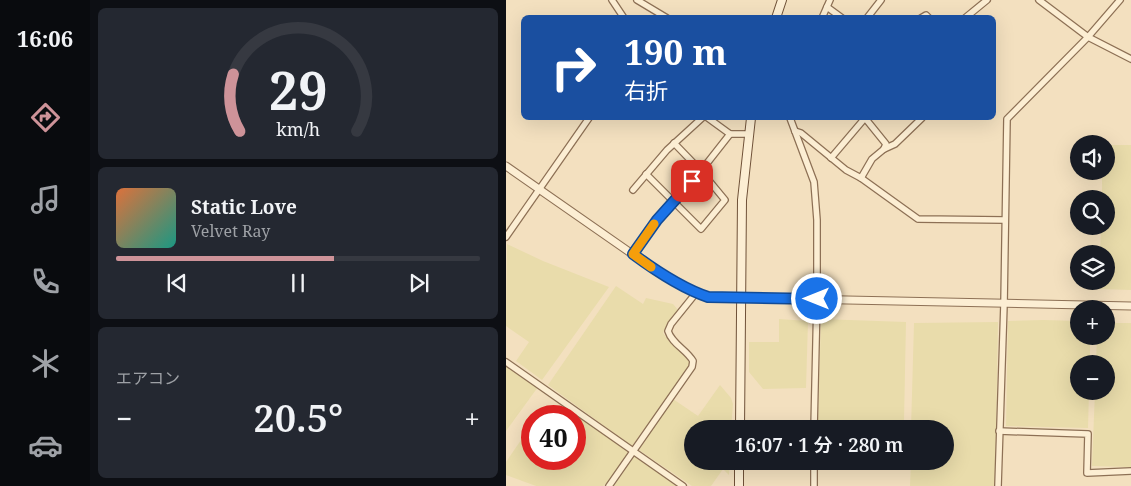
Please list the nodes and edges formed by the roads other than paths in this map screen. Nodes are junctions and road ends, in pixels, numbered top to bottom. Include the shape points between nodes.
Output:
1 (612, 0) edge
2 (637, 0) edge
3 (782, 0) edge
4 (830, 0) edge
5 (881, 0) edge
6 (987, 0) edge
7 (1040, 0) edge
8 (1120, 0) edge
9 (827, 7) junction
10 (622, 15) edge
11 (662, 15) edge
12 (777, 15) edge
13 (823, 15) edge
14 (838, 15) edge
15 (869, 15) edge
16 (969, 15) edge
17 (1088, 37) junction
18 (1131, 58) edge
19 (588, 120) edge
20 (700, 120) edge
21 (711, 120) edge
22 (751, 120) edge
23 (791, 120) edge
24 (863, 120) edge
25 (867, 120) edge
26 (920, 120) edge
27 (796, 131) junction
28 (730, 134) junction
29 (748, 134) junction
30 (674, 144) junction
31 (884, 149) junction
32 (831, 158) junction
33 (506, 166) edge
34 (701, 171) junction
35 (646, 174) junction
36 (861, 178) junction
37 (540, 189) junction
38 (633, 190) dead end
39 (674, 201) junction
40 (1004, 220) junction
41 (506, 237) edge
42 (633, 254) junction
43 (696, 293) junction
44 (741, 298) junction
45 (817, 299) junction
46 (1004, 304) junction
47 (1131, 306) edge
48 (506, 362) edge
49 (740, 420) edge
50 (814, 420) edge
51 (999, 431) junction
52 (633, 451) junction
53 (739, 470) edge
54 (814, 470) edge
55 (1131, 471) edge
56 (610, 486) edge
57 (683, 486) edge
58 (739, 486) edge
59 (814, 486) edge
60 (998, 486) edge

1 - 10 street
2 - 11 street
3 - 12 main road
4 - 9 street
5 - 15 street
6 - 16 street
7 - 17 street
8 - 17 street
9 - 13 street
9 - 14 street
17 - 18 street
17 - 40 street via 1007,119
19 - 37 street
20 - 30 street
21 - 28 street
22 - 29 main road
23 - 27 street
24 - 32 street
25 - 31 street via 886,144
26 - 31 street via 895,144
27 - 32 street
27 - 45 street via 814,182
28 - 29 street
28 - 34 street
29 - 44 main road via 742,200
30 - 34 street
30 - 35 street
31 - 36 street via 872,159
32 - 36 street
33 - 37 street
34 - 39 street
34 - 39 street via 725,200 701,229
35 - 38 street
35 - 39 street
36 - 40 street via 918,218
37 - 41 street
37 - 42 street
39 - 42 street
40 - 46 street
42 - 43 street
43 - 44 street via 708,297
43 - 52 street via 668,331 670,338 689,354 692,367
44 - 45 street
44 - 49 main road
45 - 46 street
45 - 50 street
46 - 47 street
46 - 51 street
48 - 52 street
51 - 55 street via 1088,434 1087,473
51 - 60 street
52 - 56 street
52 - 57 street
53 - 58 main road
54 - 59 street

